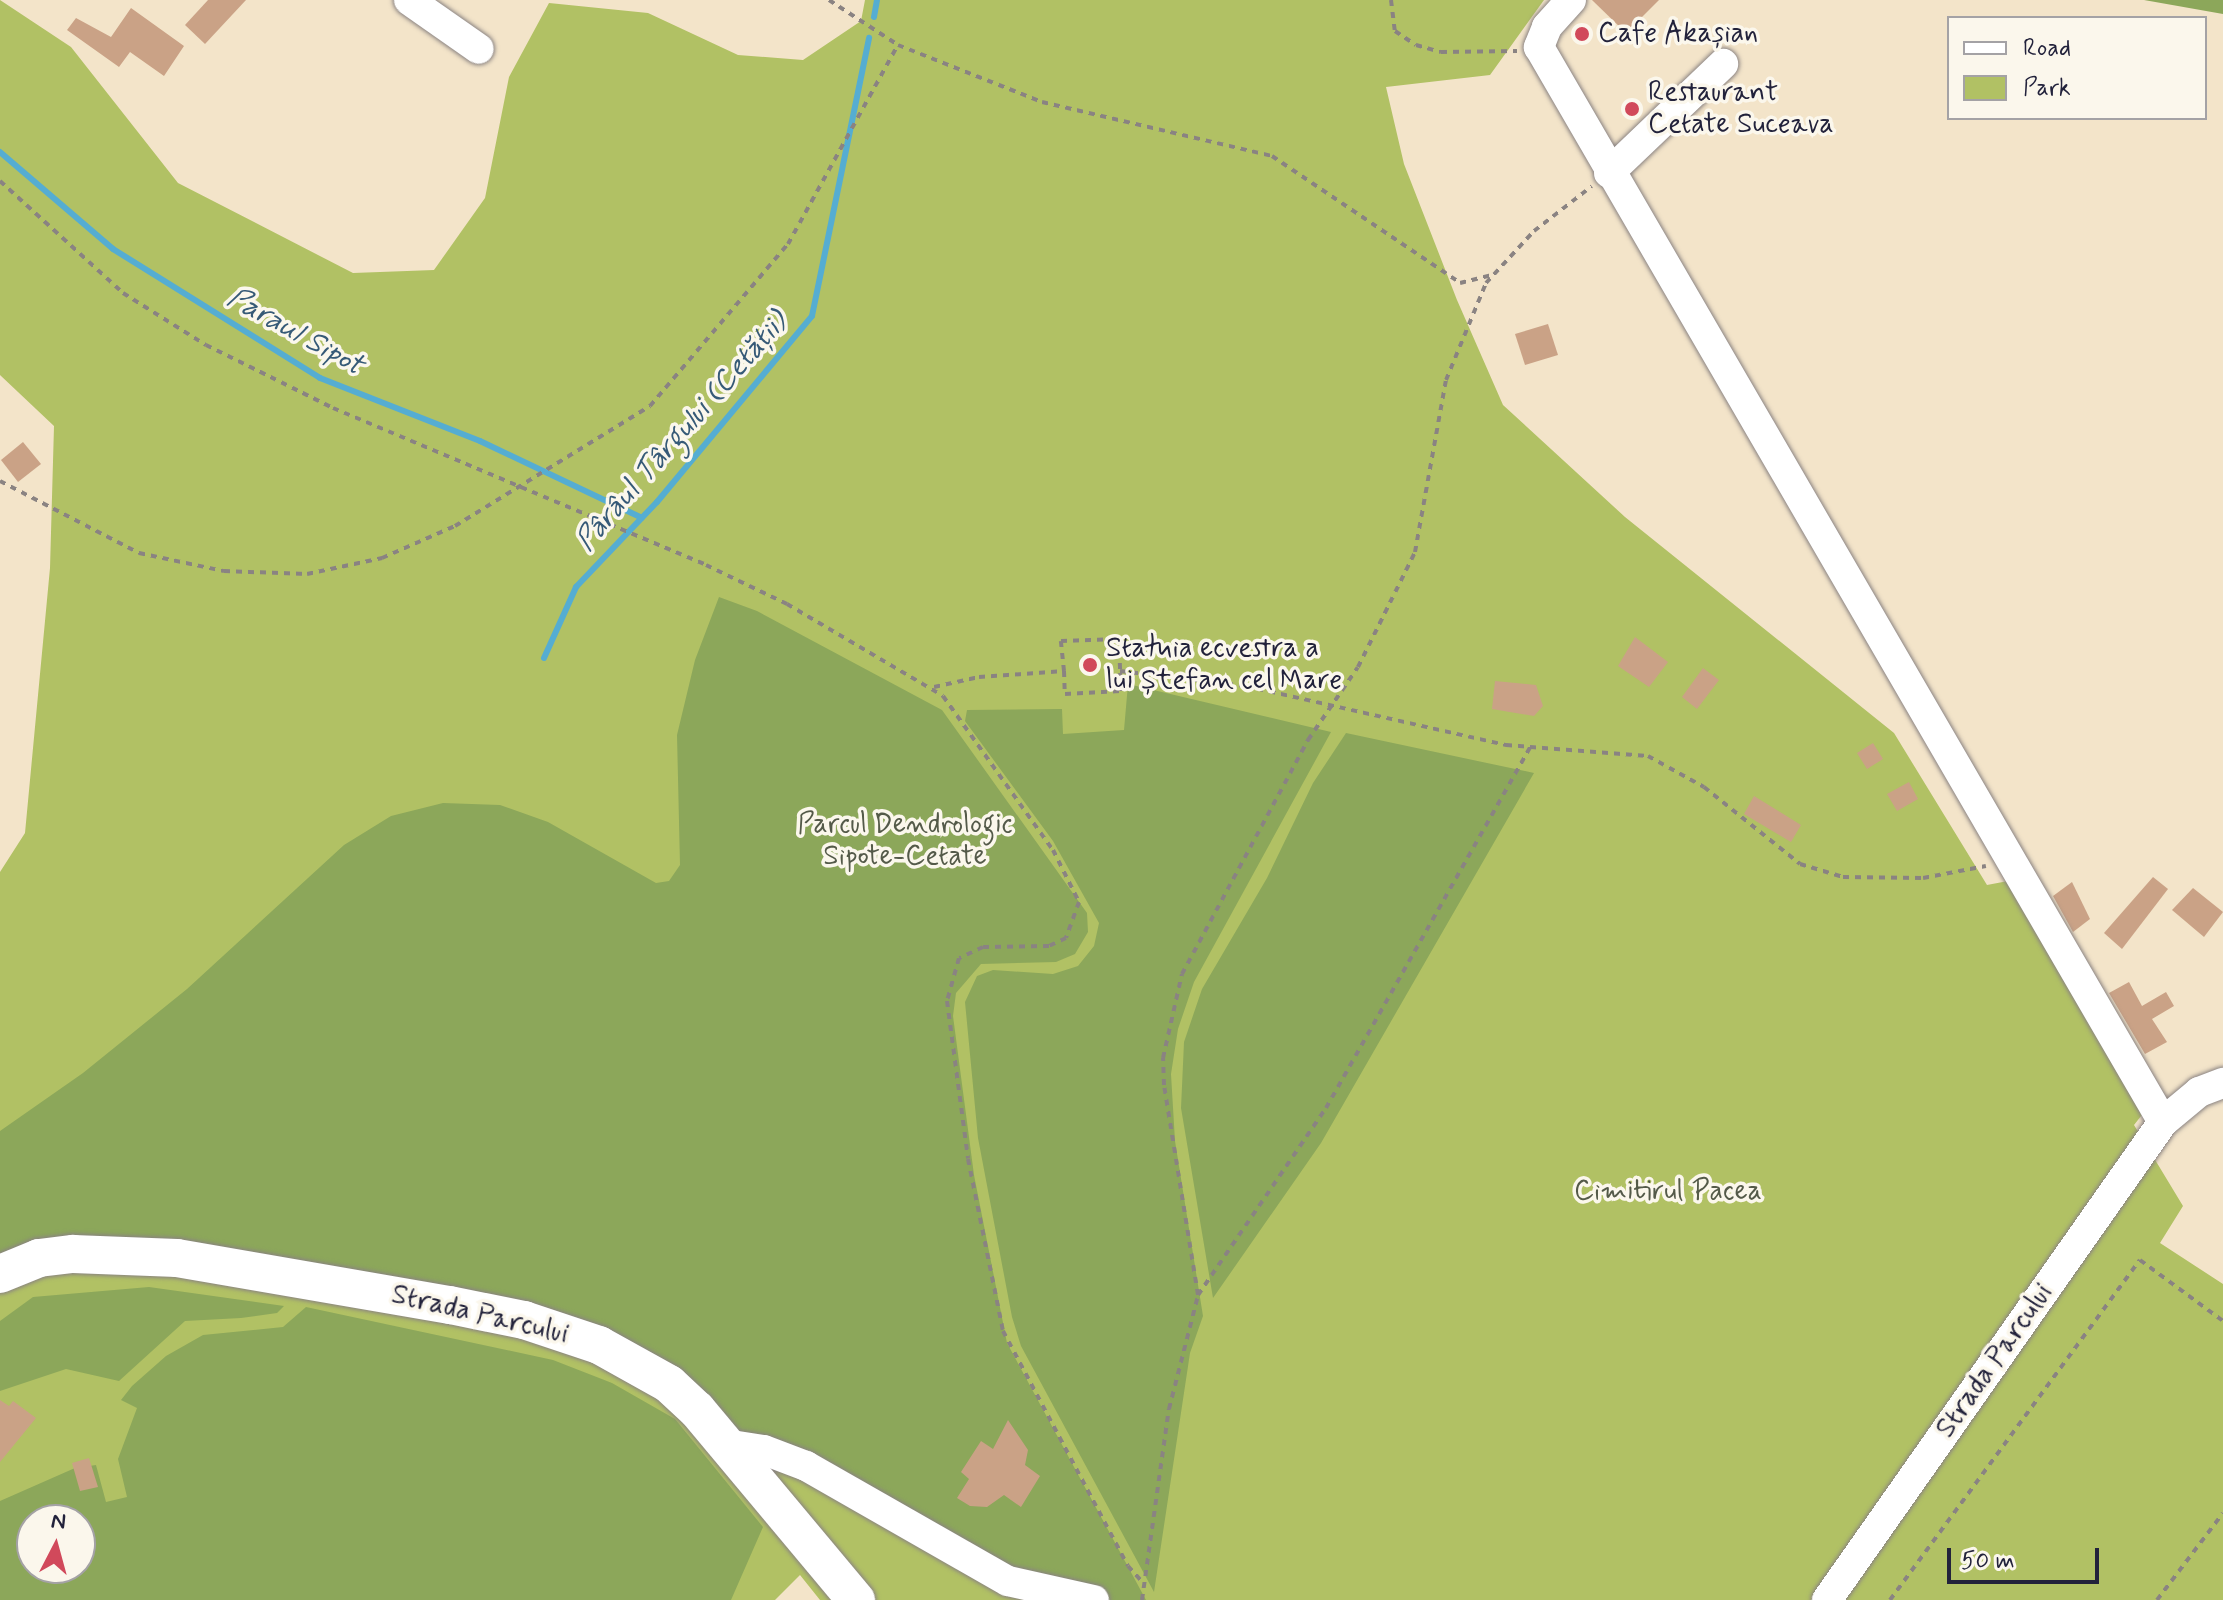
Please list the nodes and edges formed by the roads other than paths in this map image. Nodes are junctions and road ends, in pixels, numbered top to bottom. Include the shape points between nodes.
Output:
1 (409, 0) edge
2 (1571, 0) edge
3 (479, 49) dead end
4 (1723, 64) dead end
5 (1609, 173) junction
6 (2223, 1083) edge
7 (2163, 1122) junction
8 (0, 1274) edge
9 (725, 1444) junction
10 (856, 1600) edge
11 (1094, 1600) edge
12 (1827, 1600) edge

1 - 3 street
2 - 5 street via 1547,27 1539,47
4 - 5 street
5 - 7 street
6 - 7 street, Strada Parcului via 2199,1092
7 - 12 street, Strada Parcului
8 - 9 main road, Strada Parcului via 39,1258 73,1254 177,1258 524,1320 635,1362 669,1384
9 - 10 main road, Strada Parcului
9 - 11 street via 764,1450 806,1466 1008,1581

